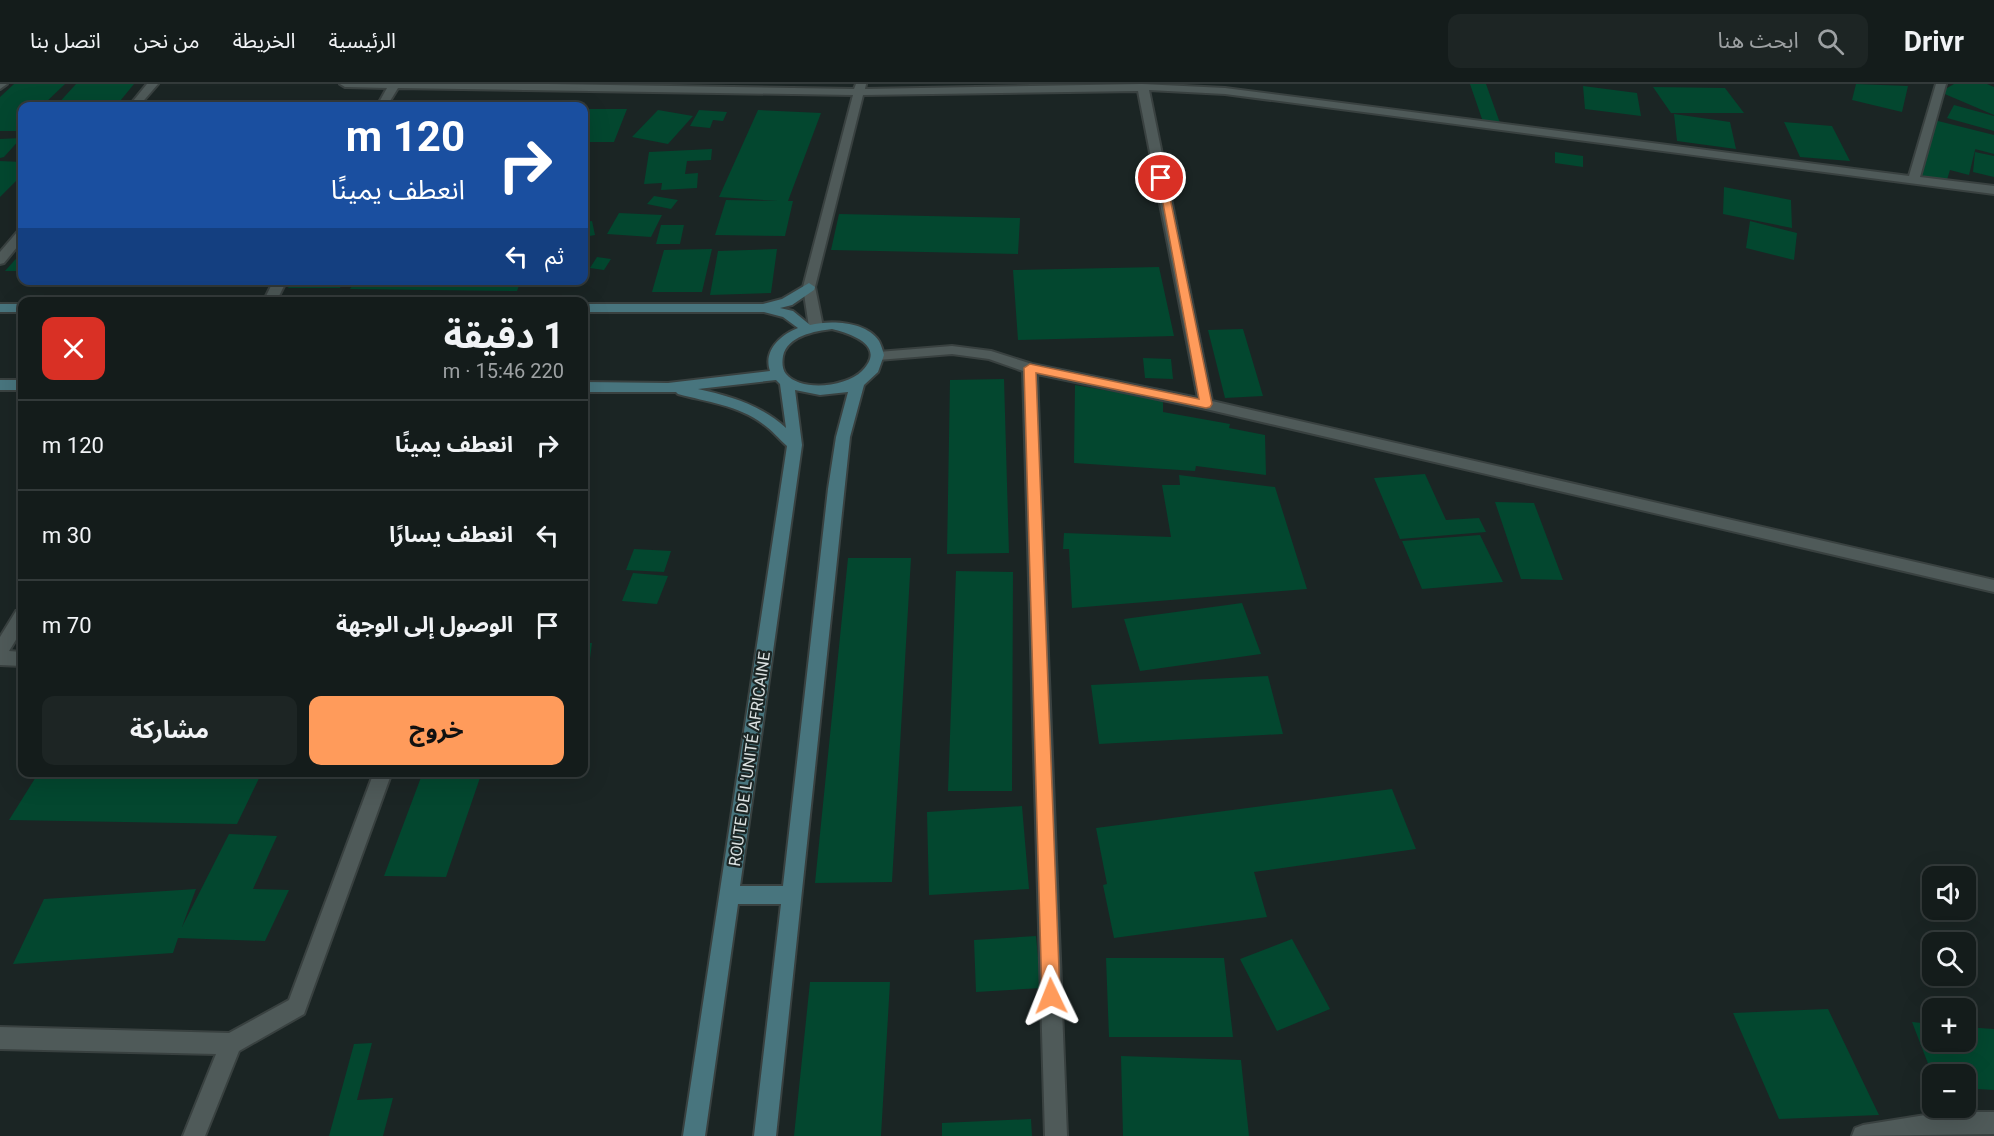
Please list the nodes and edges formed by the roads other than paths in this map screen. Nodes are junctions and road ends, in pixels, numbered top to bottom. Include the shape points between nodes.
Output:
1 (153, 84) edge
2 (345, 84) edge
3 (1941, 84) edge
4 (394, 85) edge
5 (649, 87) edge
6 (1143, 87) junction
7 (860, 88) edge
8 (137, 102) edge
9 (384, 102) edge
10 (1914, 179) junction
11 (1994, 190) edge
12 (18, 239) edge
13 (0, 260) edge
14 (809, 287) junction
15 (0, 308) edge
16 (18, 308) edge
17 (588, 308) edge
18 (764, 308) junction
19 (812, 328) junction
20 (878, 356) junction
21 (1030, 368) junction
22 (783, 379) junction
23 (857, 384) junction
24 (0, 385) edge
25 (18, 385) edge
26 (588, 387) edge
27 (668, 388) junction
28 (1206, 404) junction
29 (795, 445) junction
30 (1994, 586) edge
31 (18, 622) edge
32 (0, 651) edge
33 (0, 658) edge
34 (18, 659) edge
35 (380, 777) edge
36 (730, 895) junction
37 (791, 895) junction
38 (0, 1038) edge
39 (231, 1044) junction
40 (1994, 1123) edge
41 (194, 1136) edge
42 (694, 1136) edge
43 (765, 1136) edge
44 (1056, 1136) edge
45 (1863, 1136) edge

1 - 8 street
2 - 4 street
3 - 10 street
4 - 5 street
4 - 9 street
5 - 7 street
6 - 7 street
6 - 10 street via 1225,91
6 - 28 street
7 - 14 street
10 - 11 street
12 - 13 street
14 - 18 main road via 787,302
14 - 19 street
15 - 16 main road
17 - 18 main road
18 - 19 main road via 788,314
19 - 20 main road via 832,325 859,331 876,346
19 - 22 main road via 793,335 776,354 775,364
20 - 21 street via 952,350 991,355
20 - 23 main road via 875,366
21 - 28 street
21 - 44 street
22 - 23 main road via 812,392
22 - 27 main road
22 - 29 main road, ROUTE DE L'UNITÉ AFRICAINE
23 - 37 main road via 843,437 836,489
24 - 25 main road
26 - 27 main road
27 - 29 main road via 740,406 767,419
28 - 30 street
29 - 36 main road, ROUTE DE L'UNITÉ AFRICAINE
31 - 32 street
33 - 34 street
35 - 39 street via 297,1007
36 - 37 main road
36 - 42 main road, ROUTE DE L'UNITÉ AFRICAINE
37 - 43 main road
38 - 39 street
39 - 41 street
40 - 45 street via 1944,1123

